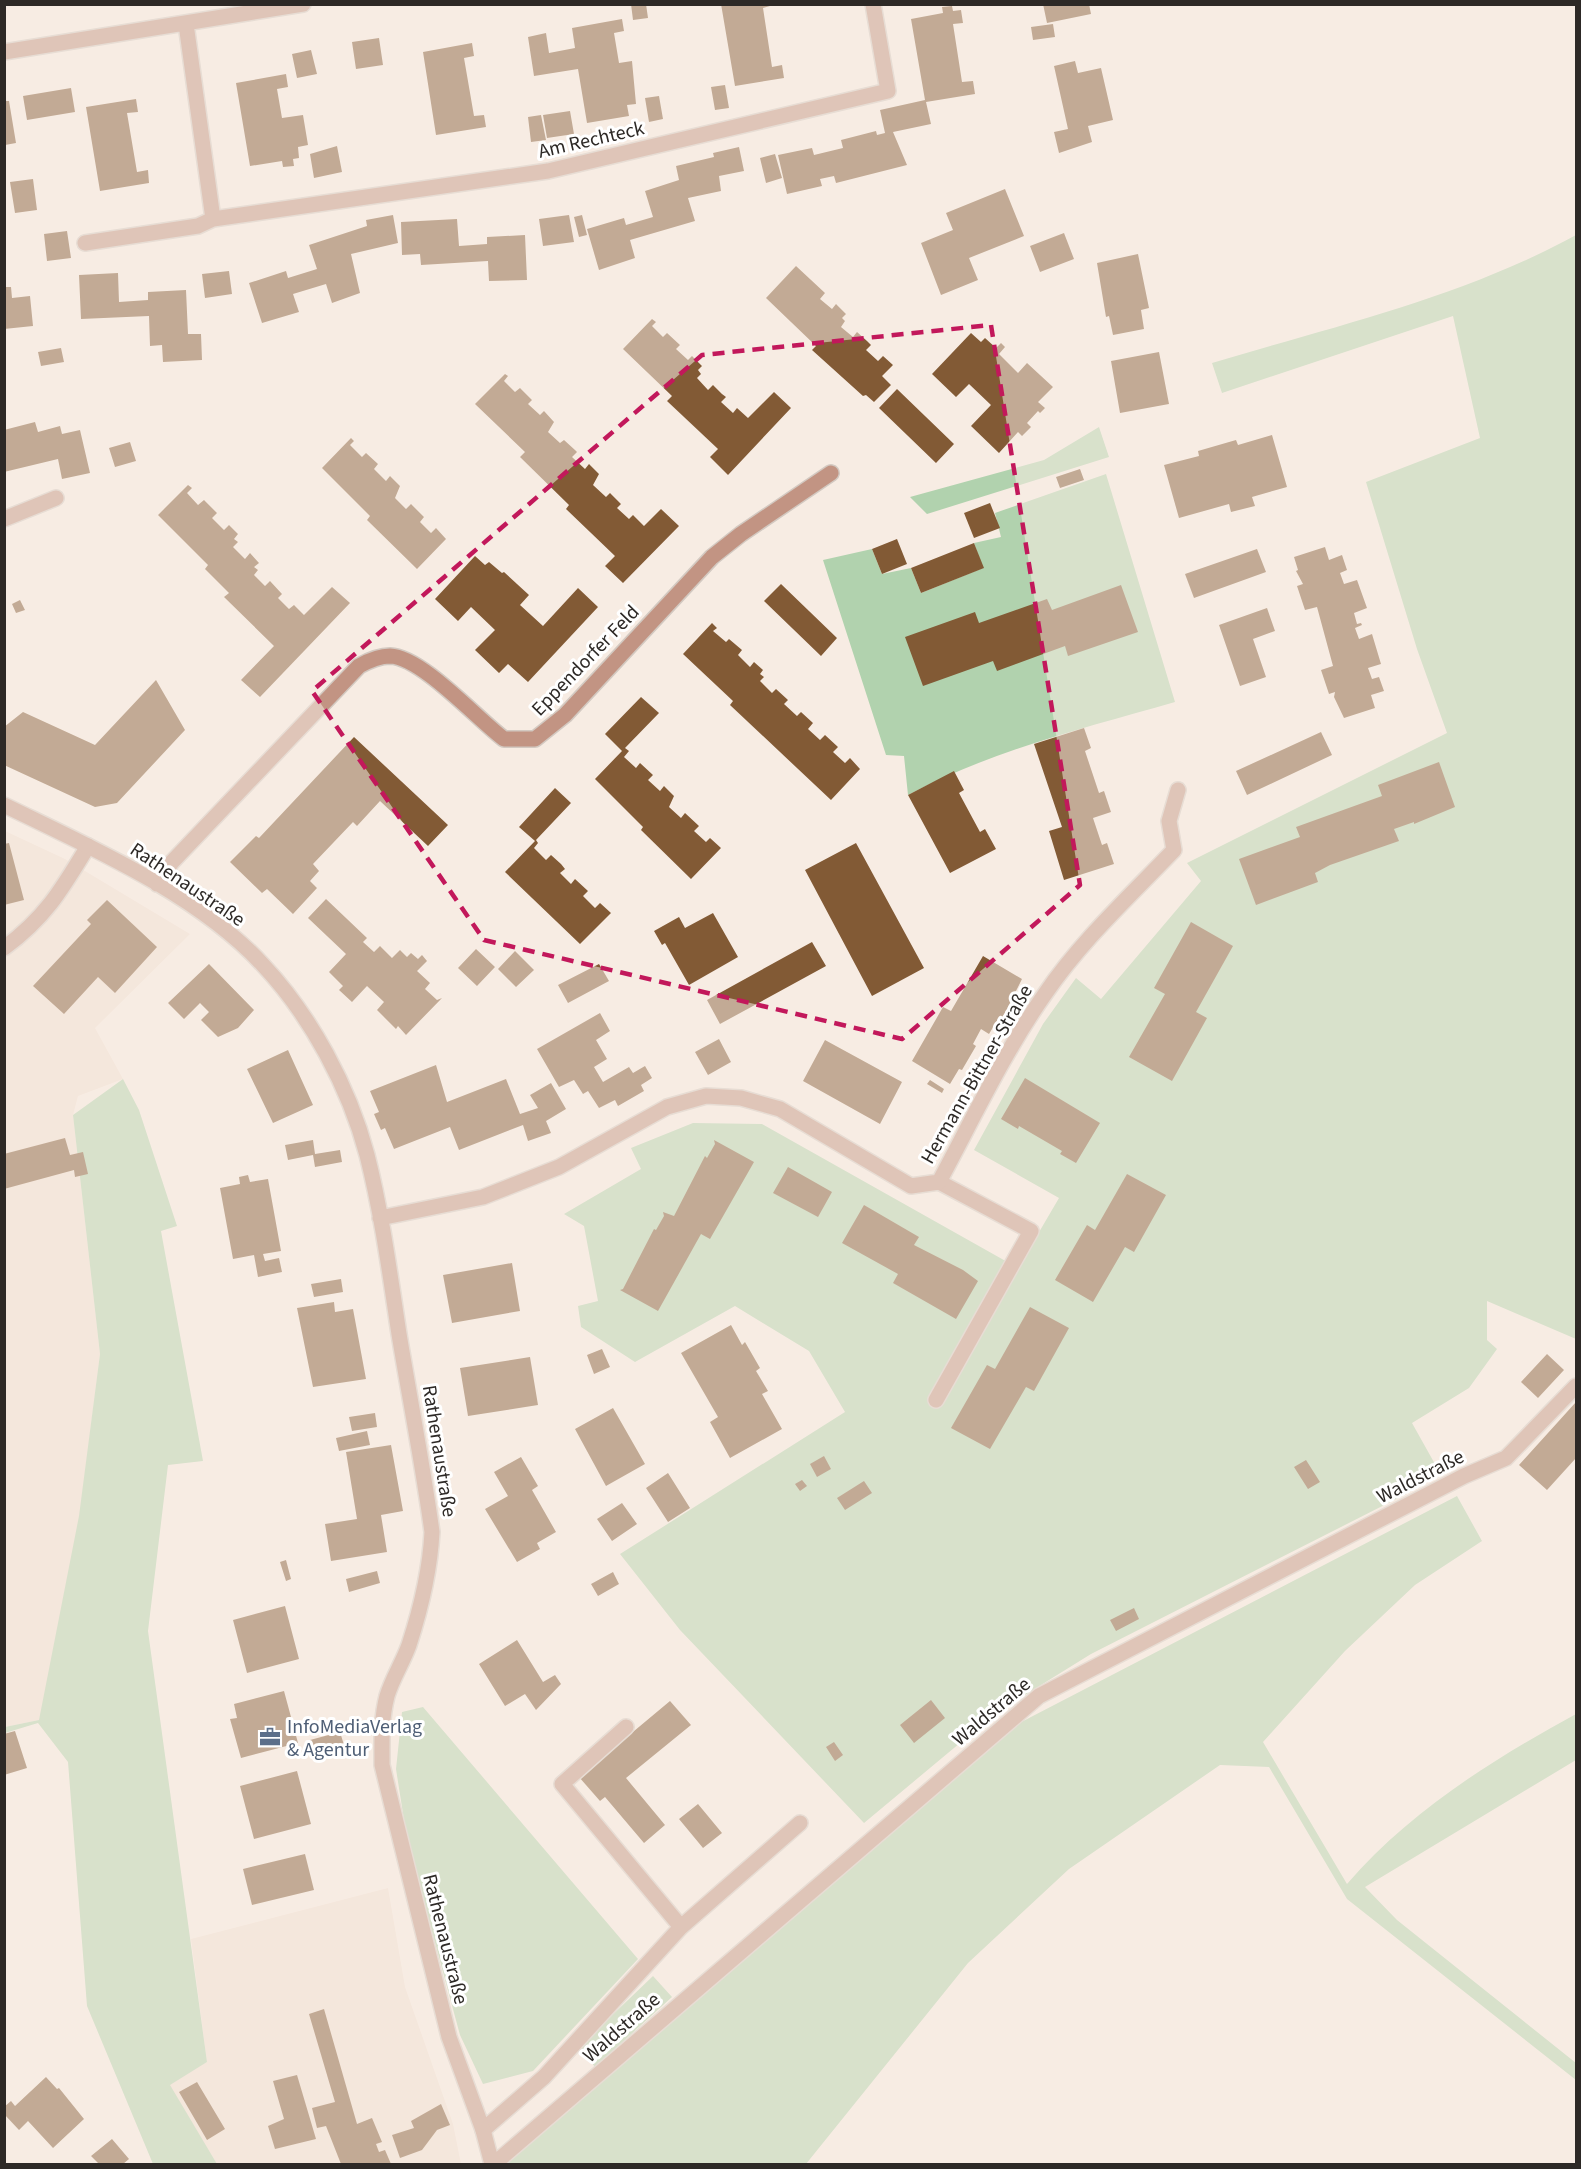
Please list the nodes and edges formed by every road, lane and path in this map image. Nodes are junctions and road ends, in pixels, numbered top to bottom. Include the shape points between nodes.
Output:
1 (303, 4) edge
2 (873, 4) edge
3 (186, 24) junction
4 (4, 52) edge
5 (213, 219) junction
6 (85, 243) dead end
7 (831, 473) dead end
8 (56, 498) dead end
9 (4, 519) edge
10 (1179, 790) dead end
11 (4, 805) edge
12 (88, 846) junction
13 (157, 884) junction
14 (4, 948) edge
15 (939, 1182) junction
16 (380, 1218) junction
17 (1576, 1386) edge
18 (936, 1400) dead end
19 (626, 1727) dead end
20 (800, 1823) dead end
21 (681, 1927) junction
22 (483, 2130) junction
23 (493, 2164) edge

1 - 3 street
2 - 5 street, Am Rechteck via 888,91 548,171
3 - 4 street
3 - 5 street
5 - 6 street, Am Rechteck via 198,226
7 - 13 street, Eppendorfer Feld via 712,556 565,715 535,739 504,740 415,663 390,656 359,666 172,862
8 - 9 street
10 - 15 street, Hermann-Bittner-Straße via 1169,821 1174,850 1104,922 1047,991
11 - 12 street, Rathenaustraße
12 - 13 street, Rathenaustraße
12 - 14 street via 54,902 26,932
13 - 16 street, Rathenaustraße via 222,928 262,964 297,1007 341,1084 366,1153
15 - 16 street, Hermann-Bittner-Straße via 910,1186 780,1109 741,1098 706,1096 667,1107 559,1167 483,1197
15 - 18 street via 1031,1231
16 - 22 street, Rathenaustraße via 432,1532 422,1604 388,1696 382,1765 449,2037
17 - 23 street, Waldstraße via 1506,1458 1464,1476 1039,1696
19 - 21 street via 562,1784
20 - 21 street
21 - 22 street via 544,2077
22 - 23 street, Rathenaustraße

